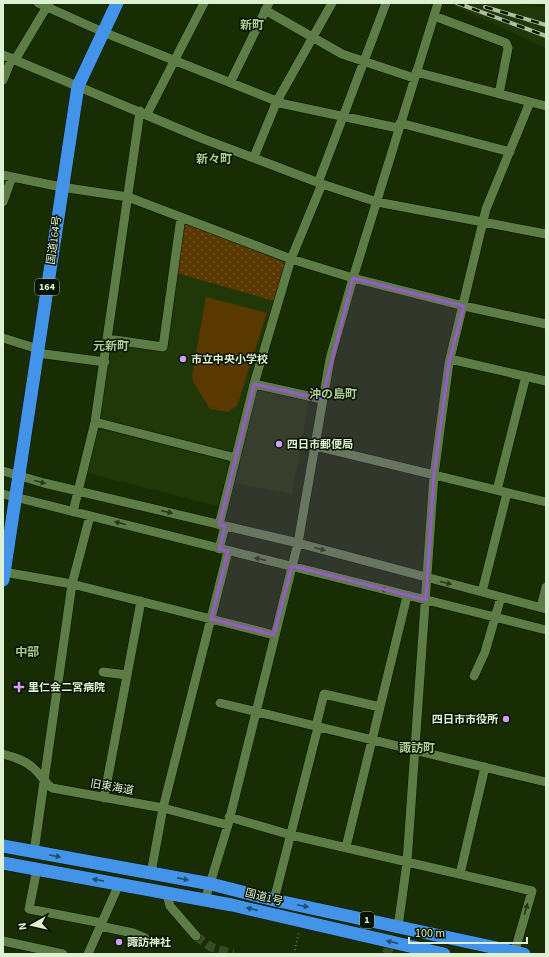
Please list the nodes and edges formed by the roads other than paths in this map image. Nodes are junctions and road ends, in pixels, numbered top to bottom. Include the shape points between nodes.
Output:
1 (117, 3) edge
2 (204, 3) edge
3 (332, 3) edge
4 (386, 3) edge
5 (45, 4) edge
6 (436, 4) edge
7 (267, 6) edge
8 (434, 16) junction
9 (103, 32) junction
10 (313, 36) junction
11 (10, 58) edge
12 (175, 60) junction
13 (365, 61) junction
14 (415, 75) junction
15 (3, 80) edge
16 (230, 83) junction
17 (78, 86) junction
18 (499, 94) junction
19 (277, 101) junction
20 (530, 102) junction
21 (546, 106) edge
22 (143, 113) junction
23 (342, 116) junction
24 (399, 125) junction
25 (510, 152) junction
26 (254, 157) junction
27 (7, 176) edge
28 (320, 184) junction
29 (61, 187) junction
30 (128, 197) junction
31 (3, 202) edge
32 (377, 202) junction
33 (181, 217) junction
34 (482, 222) junction
35 (546, 234) edge
36 (291, 260) junction
37 (353, 278) junction
38 (464, 306) junction
39 (546, 324) edge
40 (3, 338) edge
41 (108, 339) junction
42 (38, 351) junction
43 (450, 359) junction
44 (105, 362) junction
45 (526, 376) junction
46 (546, 381) edge
47 (254, 384) junction
48 (322, 399) junction
49 (95, 422) junction
50 (315, 446) junction
51 (236, 458) junction
52 (3, 471) edge
53 (434, 475) junction
54 (18, 476) junction
55 (498, 490) junction
56 (78, 491) junction
57 (507, 493) junction
58 (9, 496) edge
59 (546, 502) edge
60 (73, 512) junction
61 (90, 516) junction
62 (222, 525) junction
63 (298, 543) junction
64 (224, 550) junction
65 (292, 566) junction
66 (3, 576) edge
67 (427, 578) junction
68 (72, 584) junction
69 (546, 587) edge
70 (482, 592) junction
71 (407, 596) junction
72 (501, 597) junction
73 (426, 600) junction
74 (141, 601) junction
75 (544, 608) edge
76 (495, 617) junction
77 (211, 619) junction
78 (546, 630) edge
79 (274, 635) junction
80 (103, 672) dead end
81 (127, 675) junction
82 (474, 676) dead end
83 (220, 704) dead end
84 (380, 707) junction
85 (254, 712) junction
86 (317, 727) junction
87 (372, 740) junction
88 (414, 749) junction
89 (3, 754) edge
90 (485, 767) junction
91 (44, 782) junction
92 (546, 782) edge
93 (104, 798) junction
94 (163, 808) junction
95 (228, 821) junction
96 (291, 835) junction
97 (3, 846) edge
98 (346, 847) junction
99 (34, 852) junction
100 (407, 862) junction
101 (3, 863) edge
102 (36, 869) junction
103 (151, 872) junction
104 (460, 874) junction
105 (119, 884) junction
106 (211, 884) junction
107 (166, 892) junction
108 (205, 900) junction
109 (274, 900) junction
110 (101, 924) junction
111 (398, 927) junction
112 (196, 936) tunnel mouth
113 (145, 938) dead end
114 (3, 941) edge
115 (517, 953) edge
116 (59, 954) edge
117 (88, 954) edge
118 (444, 954) edge

1 - 9 highway, 国道164号 / 164
2 - 12 street
3 - 10 street
4 - 13 street
5 - 9 street
5 - 11 street
6 - 8 street
7 - 10 street
7 - 16 street
8 - 14 street
8 - 18 street via 506,43 508,48
9 - 12 street
9 - 17 highway, 国道164号 / 164
10 - 13 street via 342,54
10 - 19 street
11 - 15 street
11 - 17 street
12 - 16 street
12 - 22 street
13 - 14 street
13 - 23 street
14 - 18 street
14 - 24 street
16 - 19 street
17 - 22 street
17 - 29 highway, 国道164号 / 164
18 - 20 street
19 - 23 street
19 - 26 street
20 - 21 street
20 - 25 street
22 - 26 street
22 - 30 street
23 - 24 street
23 - 28 street
24 - 25 street
24 - 32 street
25 - 34 street
26 - 28 street
27 - 29 street
27 - 31 street
28 - 32 street
28 - 36 street
29 - 30 street
29 - 42 highway, 国道164号 / 164
30 - 33 street
30 - 41 street
32 - 34 street
32 - 37 street
33 - 36 street
33 - 41 street via 163,346
34 - 35 street
34 - 38 street
36 - 37 street
36 - 47 street
37 - 38 street
37 - 48 street via 330,359
38 - 39 street
38 - 43 street
40 - 42 street
41 - 44 street
42 - 44 street
42 - 54 highway, 国道164号 / 164
43 - 45 street
43 - 53 street
44 - 49 street
45 - 46 street
45 - 55 street
47 - 48 street
47 - 51 street
48 - 50 street
49 - 51 street
49 - 56 street
50 - 53 street
50 - 63 street
51 - 62 street
52 - 54 street
53 - 55 street
53 - 67 street
54 -> 56 street
54 - 58 highway, 国道164号 / 164
55 - 57 street
56 - 60 street
56 -> 62 street
57 - 59 street
57 - 70 street
58 - 60 street
58 - 66 highway, 国道164号 / 164
60 - 61 street
64 -> 61 street
61 - 68 street
62 - 63 street
62 - 64 street
63 - 65 street
63 -> 67 street
65 -> 64 street
64 - 77 street
71 -> 65 street
65 - 79 street
66 - 68 street
67 -> 70 street
67 - 73 street
68 - 74 street
68 - 91 street
69 - 75 street
70 - 72 street
71 - 73 street
71 - 84 street
72 - 75 street
72 - 76 street
73 - 76 street
73 - 88 street
74 - 77 street
74 - 81 street
76 - 78 street
76 - 82 street via 485,652
77 - 79 street
77 - 94 street
79 - 85 street
80 - 81 street
81 - 93 street
83 - 85 street
84 - 86 street via 324,694
84 - 87 street
85 - 86 street
85 - 95 street
86 - 87 street
86 - 96 street
87 - 88 street
87 - 98 street
88 - 90 street
88 - 100 street
89 - 91 street, 旧東海道 via 19,759 33,768
90 - 92 street
90 - 104 street
91 - 93 street, 旧東海道 via 52,788
91 - 99 street
93 - 94 street, 旧東海道
94 - 95 street, 旧東海道
94 - 103 street
95 - 96 street, 旧東海道
95 - 106 street
96 - 98 street, 旧東海道
96 - 109 street
97 - 99 highway, 国道1号 / 1
98 - 100 street, 旧東海道
99 -> 103 highway, 国道1号 / 1
100 - 104 street, 旧東海道
100 - 111 street
101 - 102 highway, 国道1号 / 1
105 -> 102 highway, 国道1号 / 1
102 - 110 street via 29,910
103 -> 106 highway, 国道1号 / 1
115 -> 104 street, 旧東海道 via 532,891
105 - 107 highway, 国道1号 / 1
105 - 110 street
106 - 108 street
106 - 109 highway, 国道1号 / 1
107 - 108 highway, 国道1号 / 1
107 - 112 street via 170,906
118 -> 108 highway, 国道1号 / 1
109 -> 111 highway, 国道1号 / 1
110 - 113 street
110 - 117 street
111 - 115 highway, 国道1号 / 1
114 - 116 street

